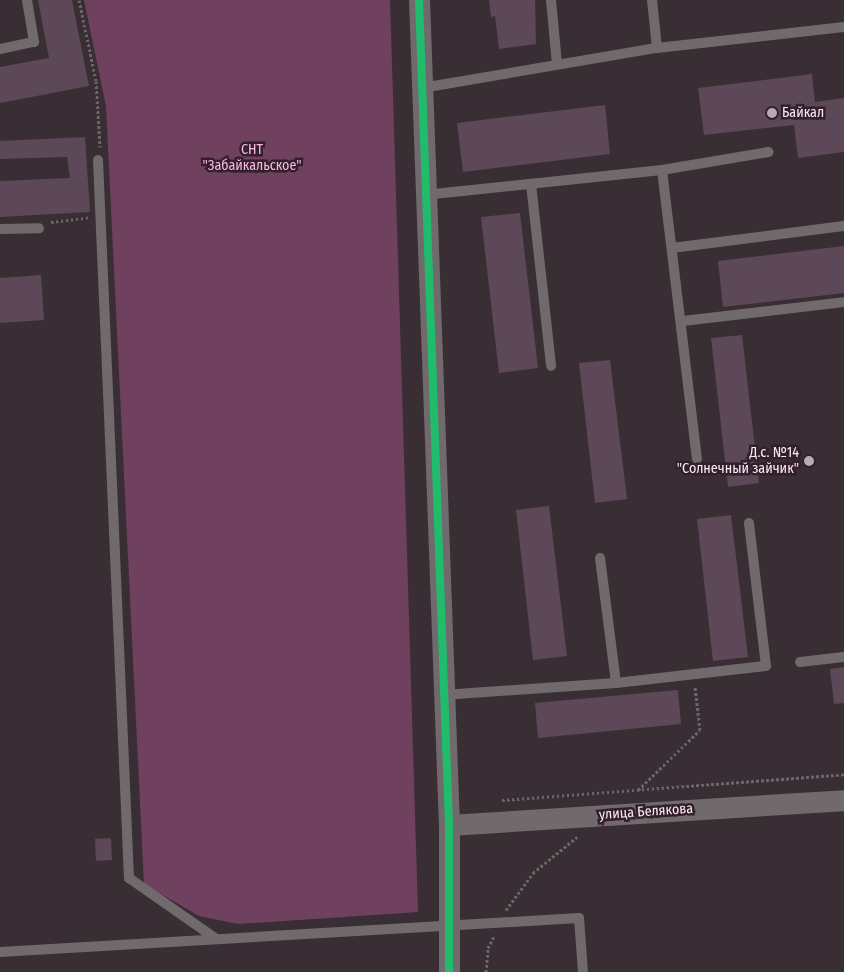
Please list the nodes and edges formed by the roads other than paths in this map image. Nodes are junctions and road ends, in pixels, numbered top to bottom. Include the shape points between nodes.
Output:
1 (27, 0) edge
2 (419, 0) edge
3 (551, 0) edge
4 (652, 0) edge
5 (844, 27) edge
6 (0, 48) edge
7 (657, 48) junction
8 (556, 63) junction
9 (422, 88) junction
10 (768, 152) dead end
11 (98, 160) road end
12 (662, 170) junction
13 (531, 184) junction
14 (424, 195) junction
15 (844, 226) edge
16 (39, 228) road end
17 (0, 229) edge
18 (672, 248) junction
19 (844, 302) edge
20 (682, 321) junction
21 (550, 366) dead end
22 (697, 458) dead end
23 (749, 523) dead end
24 (600, 558) dead end
25 (844, 657) edge
26 (800, 662) dead end
27 (616, 683) junction
28 (443, 695) junction
29 (844, 800) edge
30 (449, 825) junction
31 (449, 925) junction
32 (215, 938) junction
33 (0, 952) edge
34 (449, 972) edge
35 (583, 972) edge

1 - 6 lane via 34,42
2 - 9 street
3 - 8 lane
4 - 7 lane
5 - 7 lane
7 - 8 lane
8 - 9 lane
9 - 14 street
10 - 12 lane
11 - 32 lane via 129,878
12 - 13 lane
12 - 18 lane
13 - 14 lane
13 - 21 lane
14 - 28 street
15 - 18 lane
16 - 17 lane
18 - 20 lane
19 - 20 lane
20 - 22 lane
23 - 27 lane via 766,666
24 - 27 lane
25 - 26 lane
27 - 28 lane
28 - 30 street
29 - 30 street, улица Белякова
30 - 31 street
31 - 32 lane
31 - 34 street
31 - 35 lane via 579,918
32 - 33 lane

